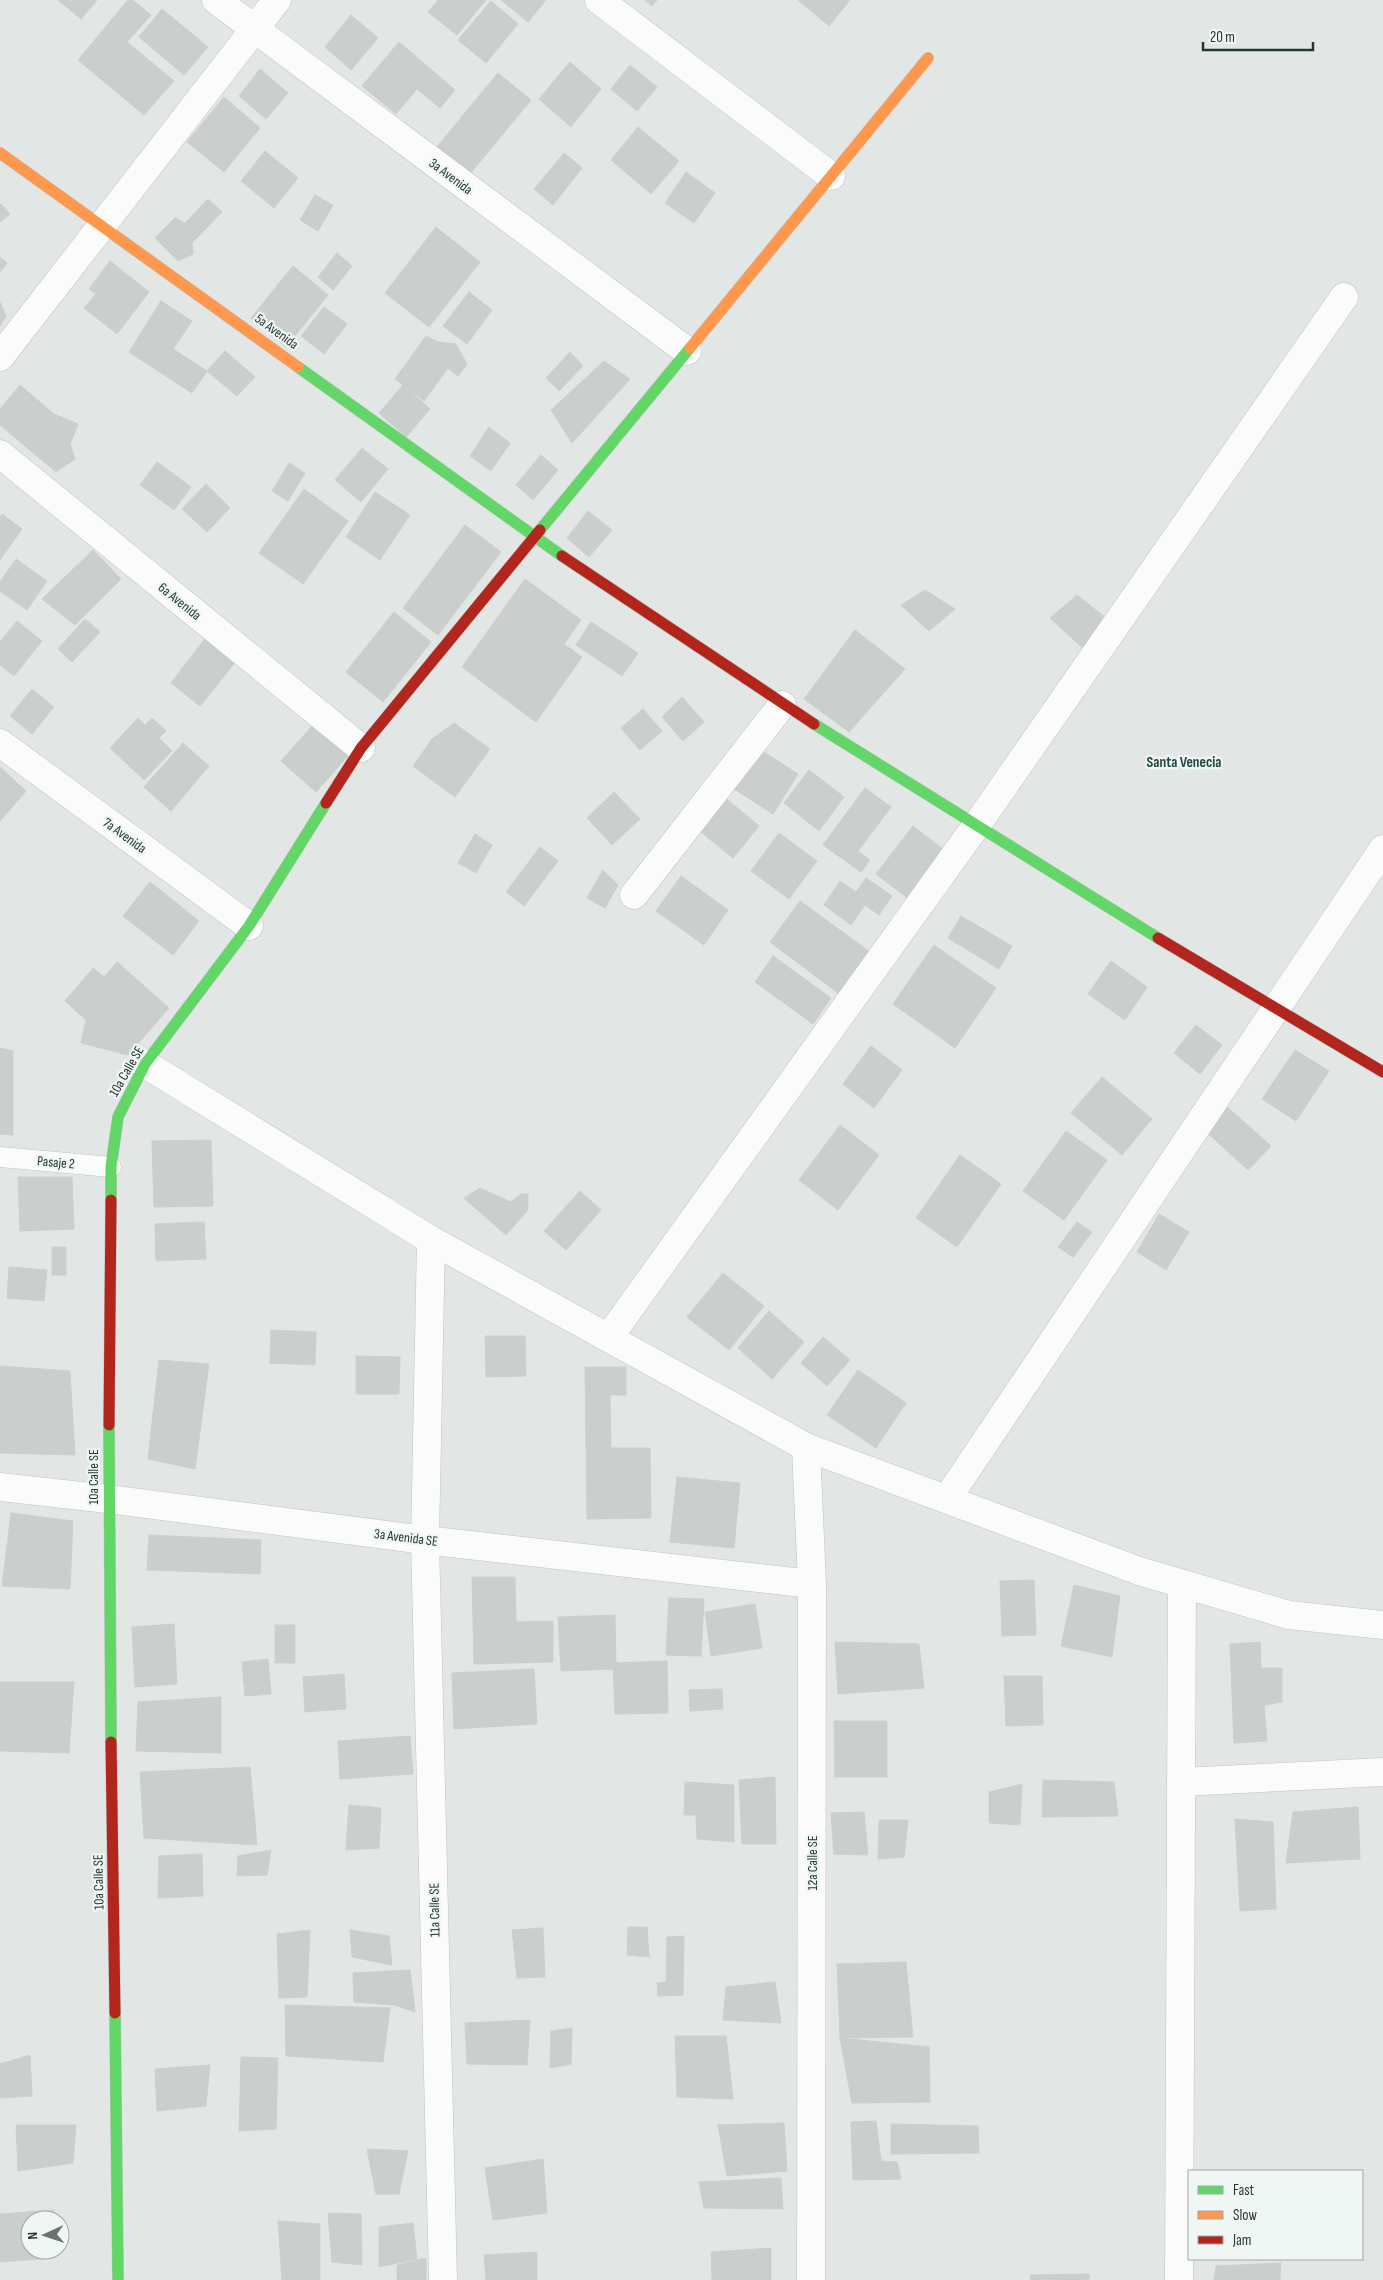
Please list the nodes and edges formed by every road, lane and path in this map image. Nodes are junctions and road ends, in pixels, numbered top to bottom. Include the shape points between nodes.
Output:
1 (216, 0) edge
2 (277, 0) edge
3 (599, 0) edge
4 (254, 29) junction
5 (928, 58) dead end
6 (0, 153) edge
7 (831, 176) junction
8 (103, 224) junction
9 (1344, 296) dead end
10 (687, 351) junction
11 (0, 357) edge
12 (0, 454) edge
13 (534, 536) junction
14 (782, 705) junction
15 (0, 743) edge
16 (361, 748) junction
17 (976, 826) junction
18 (1383, 849) edge
19 (634, 895) dead end
20 (249, 926) junction
21 (1276, 1009) junction
22 (145, 1064) junction
23 (1383, 1072) edge
24 (0, 1157) edge
25 (111, 1167) junction
26 (431, 1240) junction
27 (609, 1337) junction
28 (806, 1447) junction
29 (0, 1487) edge
30 (108, 1499) junction
31 (947, 1500) junction
32 (425, 1540) junction
33 (812, 1584) junction
34 (1182, 1584) junction
35 (1383, 1624) edge
36 (1383, 1772) edge
37 (1181, 1782) junction
38 (118, 2280) edge
39 (443, 2280) edge
40 (811, 2280) edge
41 (1179, 2280) edge

1 - 4 street, 3a Avenida
2 - 4 street
3 - 7 street
4 - 8 street
4 - 10 street, 3a Avenida
5 - 7 street, 10a Calle SE
6 - 8 street, 5a Avenida
7 - 10 street, 10a Calle SE
8 - 11 street
8 - 13 street, 5a Avenida
9 - 17 street
10 - 13 street, 10a Calle SE
12 - 16 street, 6a Avenida
13 - 14 street, 5a Avenida
13 - 16 street, 10a Calle SE
14 - 17 street, 5a Avenida
14 - 19 street
15 - 20 street, 7a Avenida
16 - 20 street, 10a Calle SE
17 - 21 street, 5a Avenida
17 - 27 street
18 - 21 street
20 - 22 street, 10a Calle SE
21 - 23 street, 5a Avenida
21 - 31 street
22 - 25 street, 10a Calle SE via 118,1117
22 - 26 street
24 - 25 lane, Pasaje 2
25 - 30 street, 10a Calle SE
26 - 27 street
26 - 32 street, 11a Calle SE
27 - 28 street
28 - 31 street
28 - 33 street, 12a Calle SE
29 - 30 street, 3a Avenida SE
30 - 32 street, 3a Avenida SE
30 - 38 street, 10a Calle SE
31 - 34 street
32 - 33 street, 3a Avenida SE
32 - 39 street, 11a Calle SE
33 - 40 street, 12a Calle SE
34 - 35 street via 1289,1615
34 - 37 street
36 - 37 street
37 - 41 street

